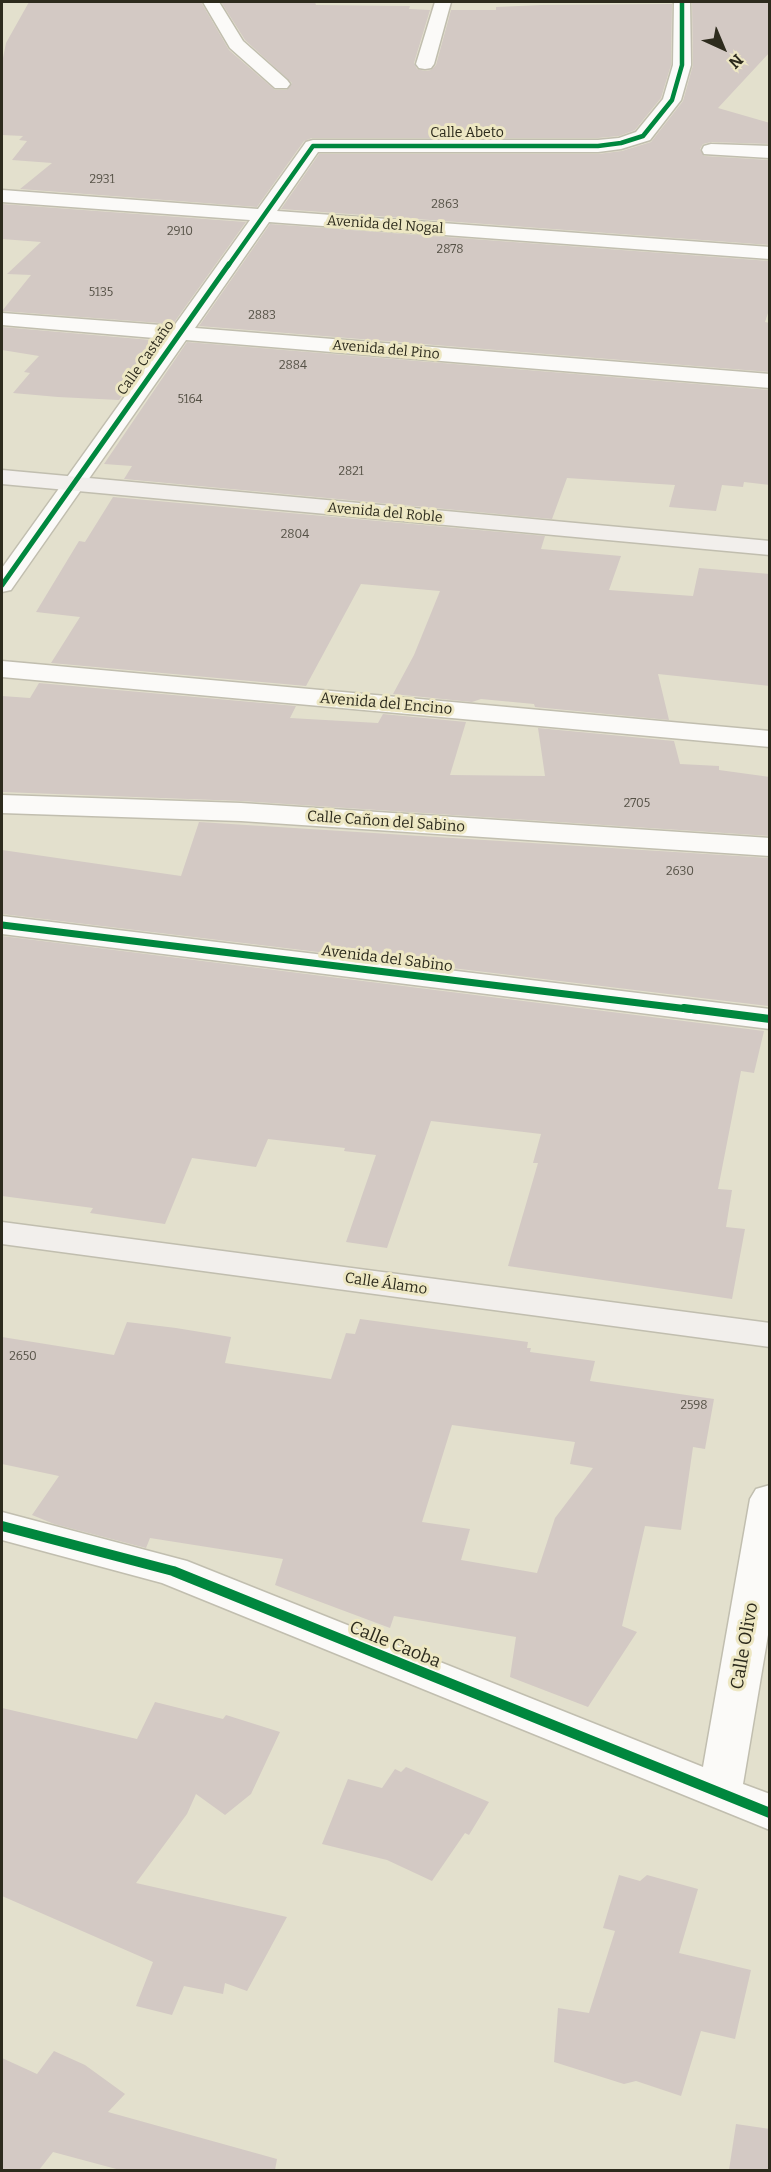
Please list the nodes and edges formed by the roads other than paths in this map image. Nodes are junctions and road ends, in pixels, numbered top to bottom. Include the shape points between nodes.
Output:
1 (211, 2) edge
2 (443, 2) edge
3 (681, 2) edge
4 (425, 64) dead end
5 (281, 84) dead end
6 (313, 146) joint
7 (711, 150) dead end
8 (770, 152) edge
9 (2, 196) edge
10 (264, 216) junction
11 (770, 253) edge
12 (2, 319) edge
13 (180, 333) junction
14 (770, 381) edge
15 (2, 477) edge
16 (74, 484) junction
17 (770, 548) edge
18 (2, 585) edge
19 (2, 669) edge
20 (770, 739) edge
21 (2, 804) edge
22 (770, 847) edge
23 (2, 925) edge
24 (770, 1020) edge
25 (2, 1233) edge
26 (770, 1335) edge
27 (770, 1499) edge
28 (2, 1526) edge
29 (720, 1793) junction
30 (770, 1813) edge

1 - 5 street via 236,44
2 - 4 street
3 - 6 street, Calle Abeto via 682,65 672,100 643,136 598,146
6 - 10 street, Calle Castaño
7 - 8 street
9 - 10 street, Avenida del Nogal
10 - 11 street, Avenida del Nogal
10 - 13 street, Calle Castaño
12 - 13 street, Avenida del Pino
13 - 14 street, Avenida del Pino
13 - 16 street, Calle Castaño
15 - 16 street, Avenida del Roble
16 - 17 street, Avenida del Roble
16 - 18 street, Calle Castaño
19 - 20 street, Avenida del Encino
21 - 22 street, Calle Cañon del Sabino via 241,812
23 - 24 street, Avenida del Sabino
25 - 26 street, Calle Álamo
27 - 29 street, Calle Olivo
28 - 29 street, Calle Caoba via 173,1571
29 - 30 street, Calle Caoba

